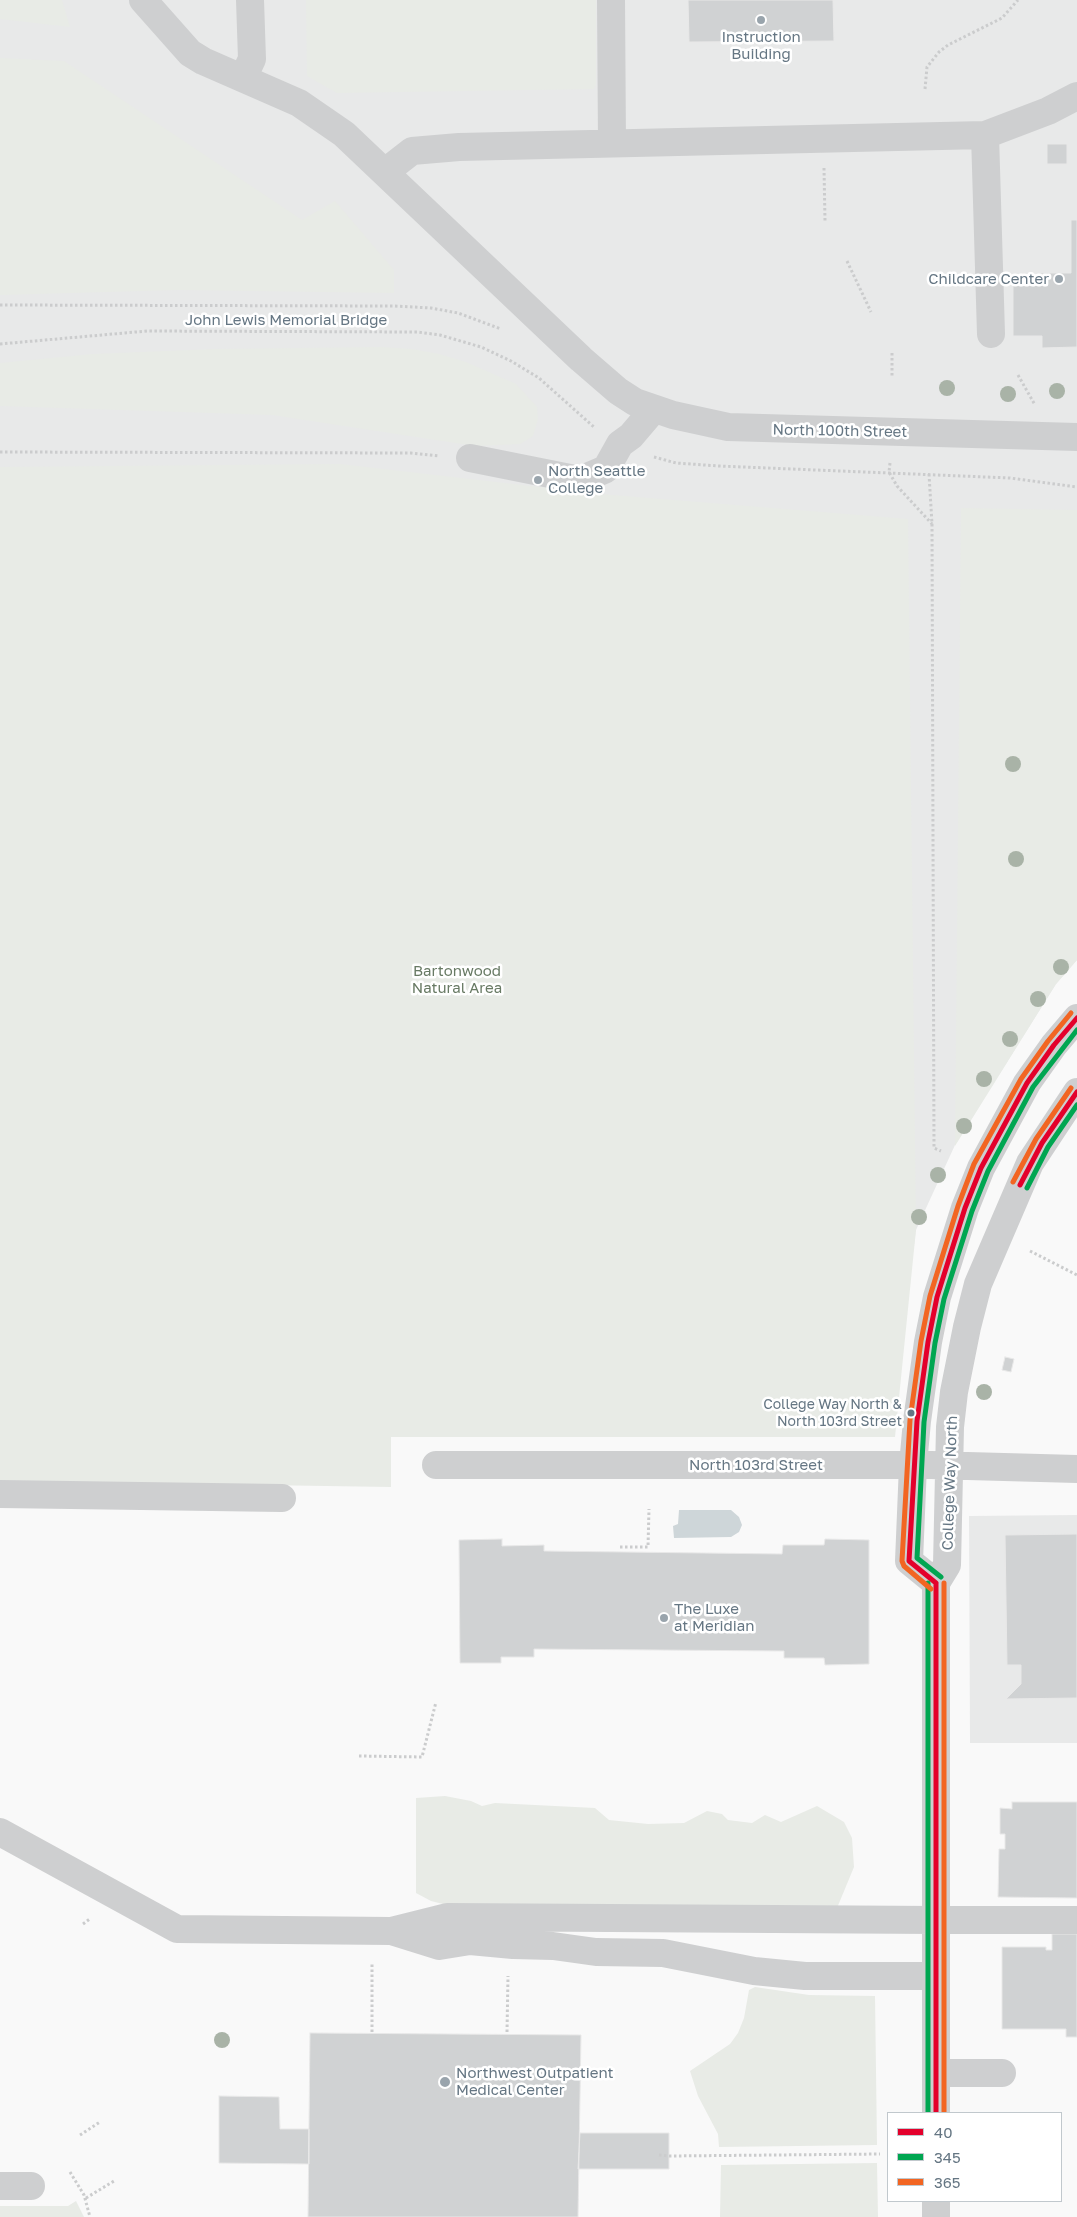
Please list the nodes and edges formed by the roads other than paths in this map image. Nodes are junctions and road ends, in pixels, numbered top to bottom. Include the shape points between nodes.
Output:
1 (143, 0) edge
2 (250, 0) edge
3 (611, 0) edge
4 (243, 78) junction
5 (1077, 96) edge
6 (985, 135) junction
7 (612, 143) junction
8 (385, 172) junction
9 (991, 334) dead end
10 (654, 409) junction
11 (1077, 437) edge
12 (470, 458) road end
13 (1077, 1018) edge
14 (1077, 1092) edge
15 (436, 1465) dead end
16 (931, 1465) junction
17 (1077, 1468) edge
18 (0, 1494) edge
19 (282, 1498) dead end
20 (936, 1583) junction
21 (0, 1832) edge
22 (936, 1920) junction
23 (1077, 1920) edge
24 (391, 1930) junction
25 (439, 1946) junction
26 (596, 1952) junction
27 (936, 1976) junction
28 (936, 2073) junction
29 (1002, 2073) dead end
30 (936, 2112) edge
31 (0, 2186) edge
32 (32, 2186) dead end
33 (936, 2202) edge
34 (936, 2217) edge

1 - 4 street, North 100th Street via 190,52 203,62
2 - 4 street via 252,59
3 - 7 street
4 - 8 street, North 100th Street via 300,103 322,117
5 - 6 street
6 - 7 street
6 - 9 street
7 - 8 street via 412,151
8 - 10 street, North 100th Street via 602,378 630,398
10 - 11 street, North 100th Street via 728,427
10 - 12 street via 620,444 606,468 580,480
13 - 16 street, College Way North via 1023,1091 981,1168 965,1208 928,1342
14 - 16 street, College Way North via 1030,1163 982,1272 959,1362 950,1427
15 - 16 street, North 103rd Street
16 - 17 street, North 103rd Street
16 - 20 street, College Way North via 947,1565
16 - 20 street, College Way North via 909,1561
18 - 19 street
20 - 22 street
21 - 24 street via 177,1929
22 - 23 street
22 - 24 street via 447,1916
22 - 27 street
24 - 25 street
25 - 26 street via 470,1941
25 - 26 street via 470,1959 508,1962 550,1962
26 - 27 street via 663,1953 754,1971 805,1976
27 - 28 street
28 - 29 street
28 - 30 street
31 - 32 street
33 - 34 street

